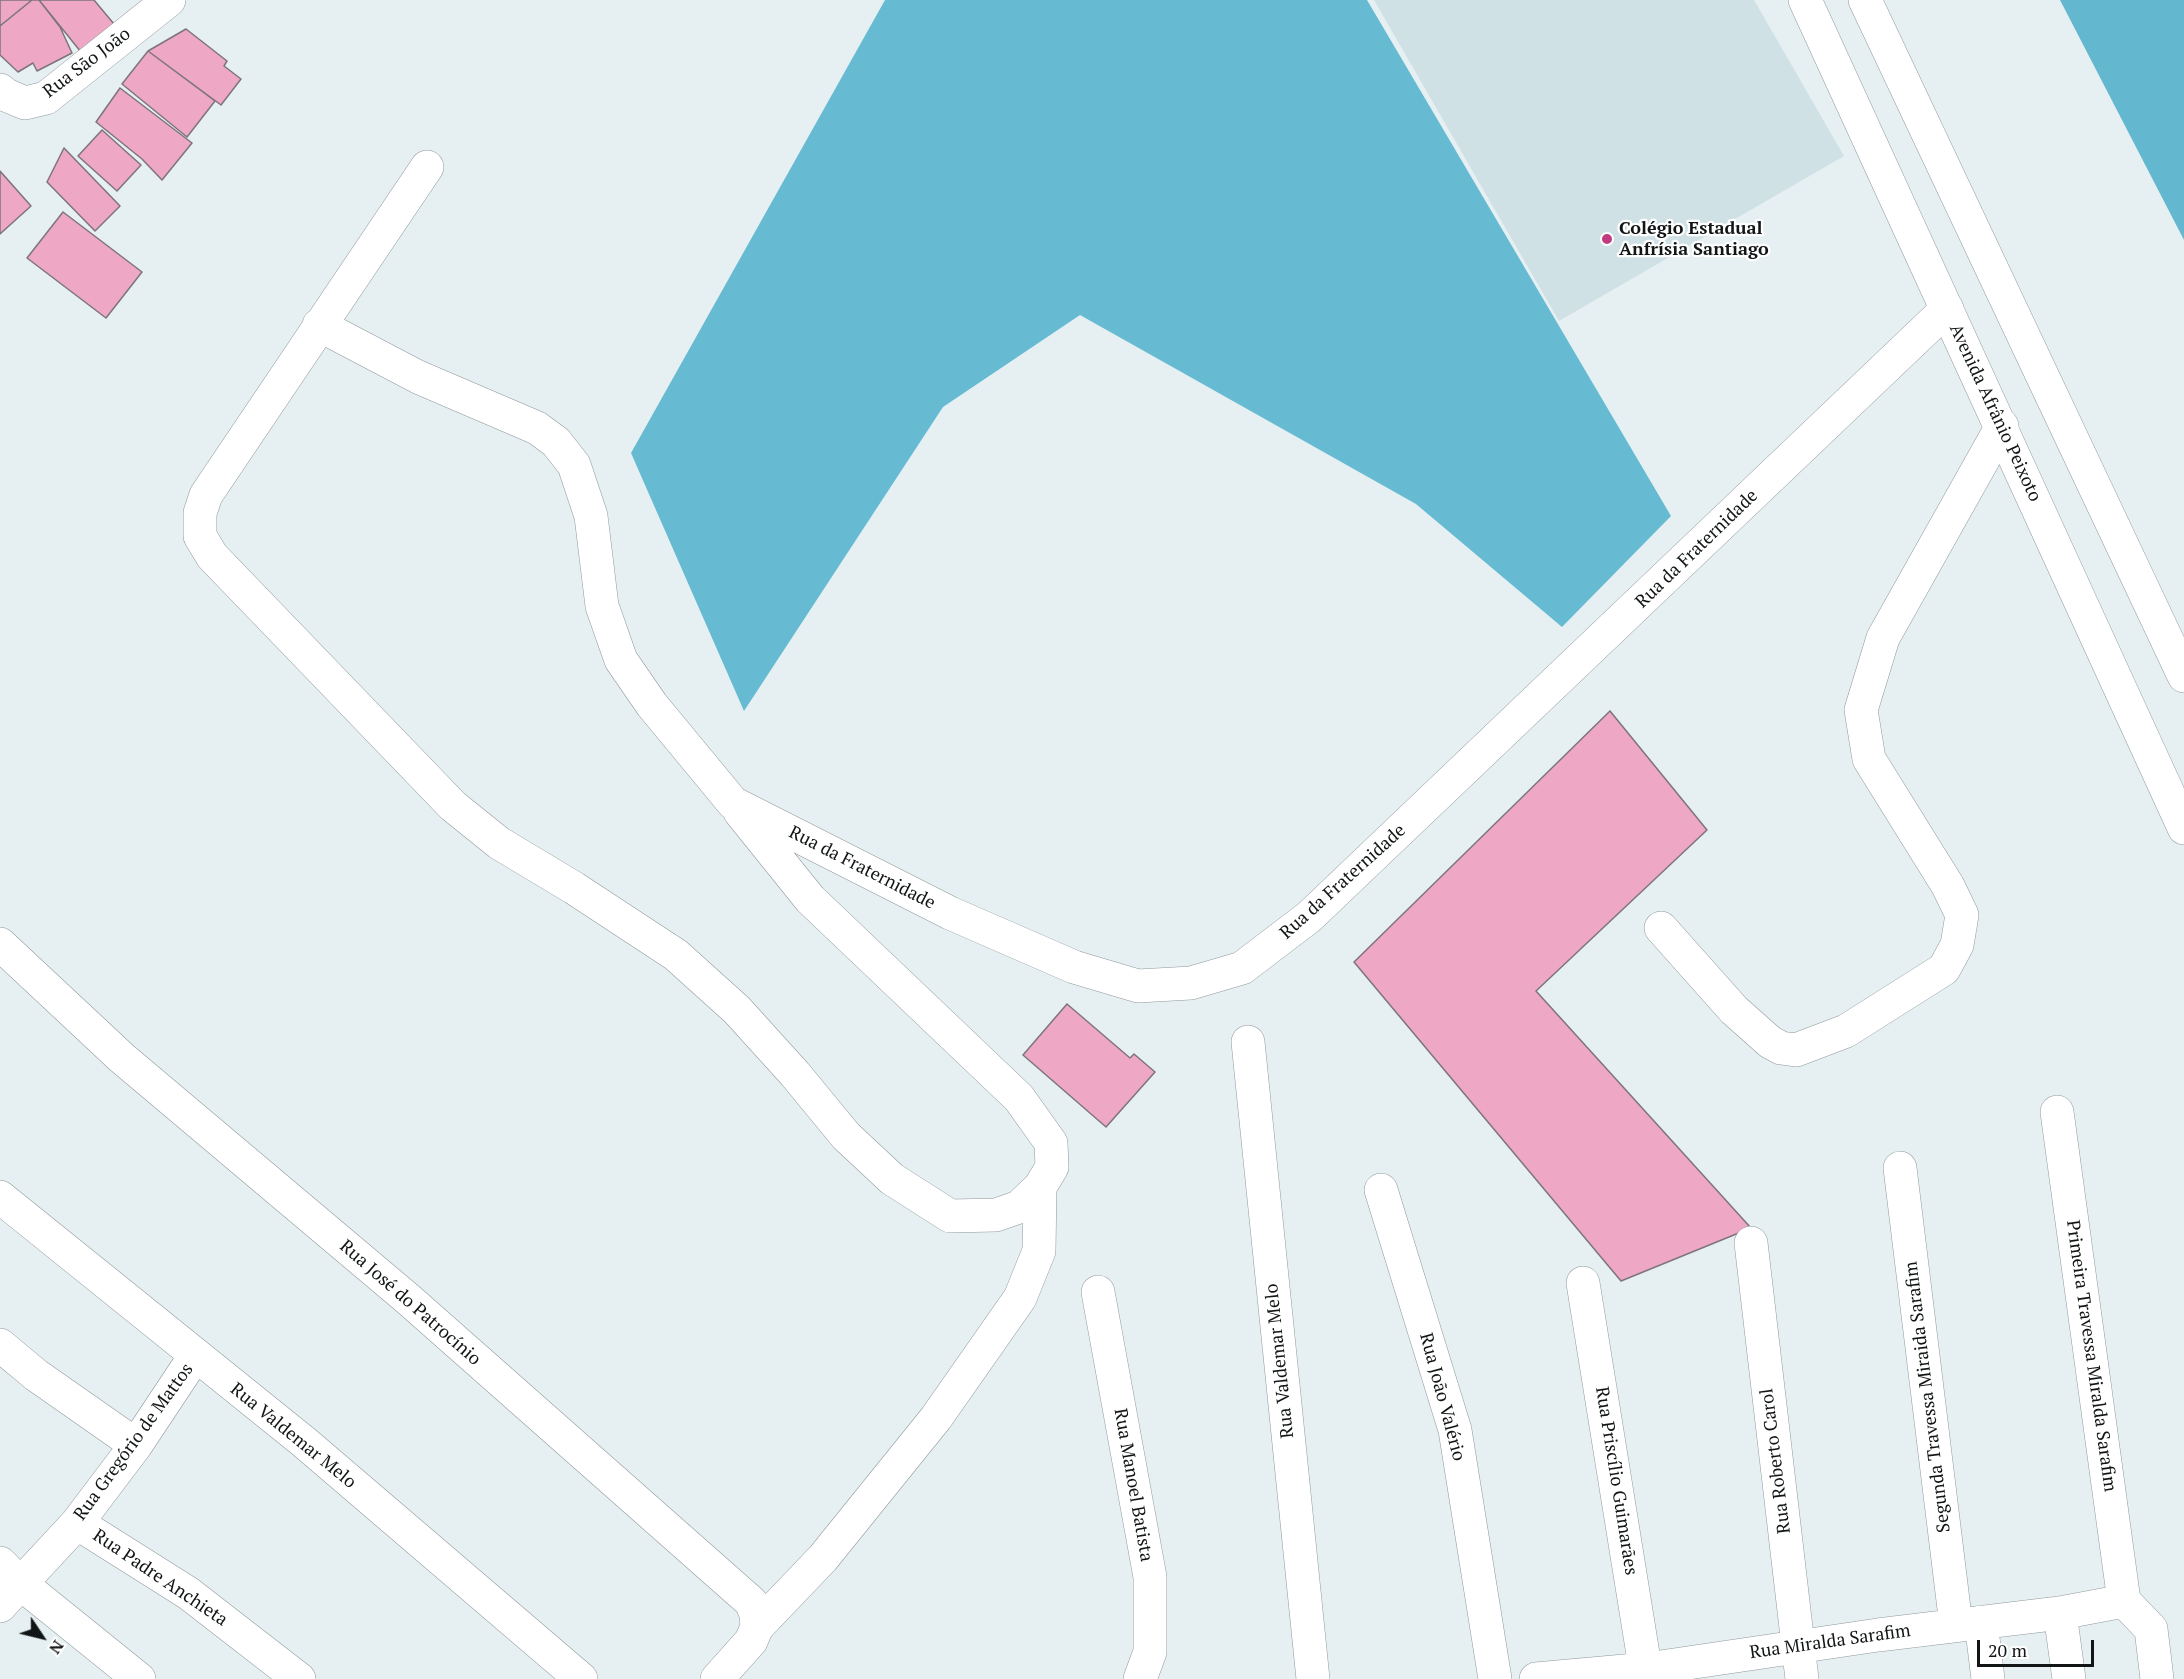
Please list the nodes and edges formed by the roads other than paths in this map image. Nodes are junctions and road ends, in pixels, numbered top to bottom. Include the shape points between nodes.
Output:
1 (169, 0) edge
2 (1805, 0) edge
3 (1865, 0) edge
4 (0, 90) edge
5 (427, 167) dead end
6 (1947, 309) junction
7 (320, 325) junction
8 (2002, 426) junction
9 (2184, 675) edge
10 (733, 803) junction
11 (2184, 828) edge
12 (1661, 928) dead end
13 (0, 944) edge
14 (1248, 1042) dead end
15 (2057, 1112) dead end
16 (1900, 1168) dead end
17 (1040, 1187) junction
18 (1381, 1190) dead end
19 (0, 1197) edge
20 (1751, 1243) dead end
21 (1583, 1283) dead end
22 (1098, 1292) dead end
23 (0, 1345) edge
24 (195, 1356) junction
25 (136, 1445) junction
26 (77, 1523) junction
27 (7, 1584) edge
28 (2124, 1601) junction
29 (2060, 1613) junction
30 (1969, 1624) junction
31 (757, 1627) junction
32 (1798, 1646) junction
33 (1647, 1674) edge
34 (139, 1679) edge
35 (299, 1679) edge
36 (581, 1679) edge
37 (717, 1679) edge
38 (1140, 1679) edge
39 (1313, 1679) edge
40 (1495, 1679) edge
41 (1536, 1679) edge
42 (1802, 1679) edge
43 (1988, 1679) edge
44 (2069, 1679) edge
45 (2157, 1679) edge

1 - 4 street, Rua São João via 46,98 25,103
2 - 6 street, Avenida Afrânio Peixoto
3 - 9 street
5 - 7 street
6 - 8 street, Avenida Afrânio Peixoto
6 - 10 street, Rua da Fraternidade via 1309,917 1242,968 1191,984 1138,986 1074,968 950,913
7 - 10 street, Rua da Fraternidade via 418,377 537,428 556,442 574,465 591,516 602,606 621,660 652,705
7 - 17 street via 206,495 200,513 200,536 212,556 453,806 499,843 676,955 737,1010 846,1136 892,1179 950,1215 996,1215 1019,1207
8 - 11 street, Avenida Afrânio Peixoto
8 - 12 street via 1883,638 1861,710 1869,759 1962,915 1957,945 1944,969 1846,1031 1796,1050 1781,1048 1734,1010
10 - 17 street via 810,899 1019,1098 1051,1143 1052,1167
13 - 31 street, Rua José do Patrocínio via 122,1058 408,1299 751,1602
14 - 39 street, Rua Valdemar Melo
15 - 28 street, Primeira Travessa Miralda Sarafim
16 - 30 street, Segunda Travessa Miraida Sarafim
17 - 31 street via 1039,1251 1020,1298 936,1418 823,1558
18 - 40 street, Rua João Valério via 1455,1430
19 - 24 street, Rua Valdemar Melo
20 - 32 street, Rua Roberto Carol
21 - 33 street, Rua Priscílio Guimarães
22 - 38 street, Rua Manoel Batista via 1150,1576 1150,1652
23 - 25 street
24 - 25 street, Rua Gregório de Mattos
24 - 36 street, Rua Valdemar Melo via 304,1442
25 - 26 street, Rua Gregório de Mattos
26 - 27 street, Rua Gregório de Mattos
26 - 35 street, Rua Padre Anchieta via 188,1593
27 - 34 street
28 - 29 street, Rua Miralda Sarafim
28 - 45 street via 2151,1629
29 - 30 street, Rua Miralda Sarafim
29 - 44 street
30 - 32 street, Rua Miralda Sarafim
30 - 43 street, Segunda Travessa Miraida Sarafim
31 - 37 street via 751,1641
32 - 33 street, Rua Miralda Sarafim
32 - 42 street, Rua Roberto Carol
33 - 41 street, Rua Miralda Sarafim

